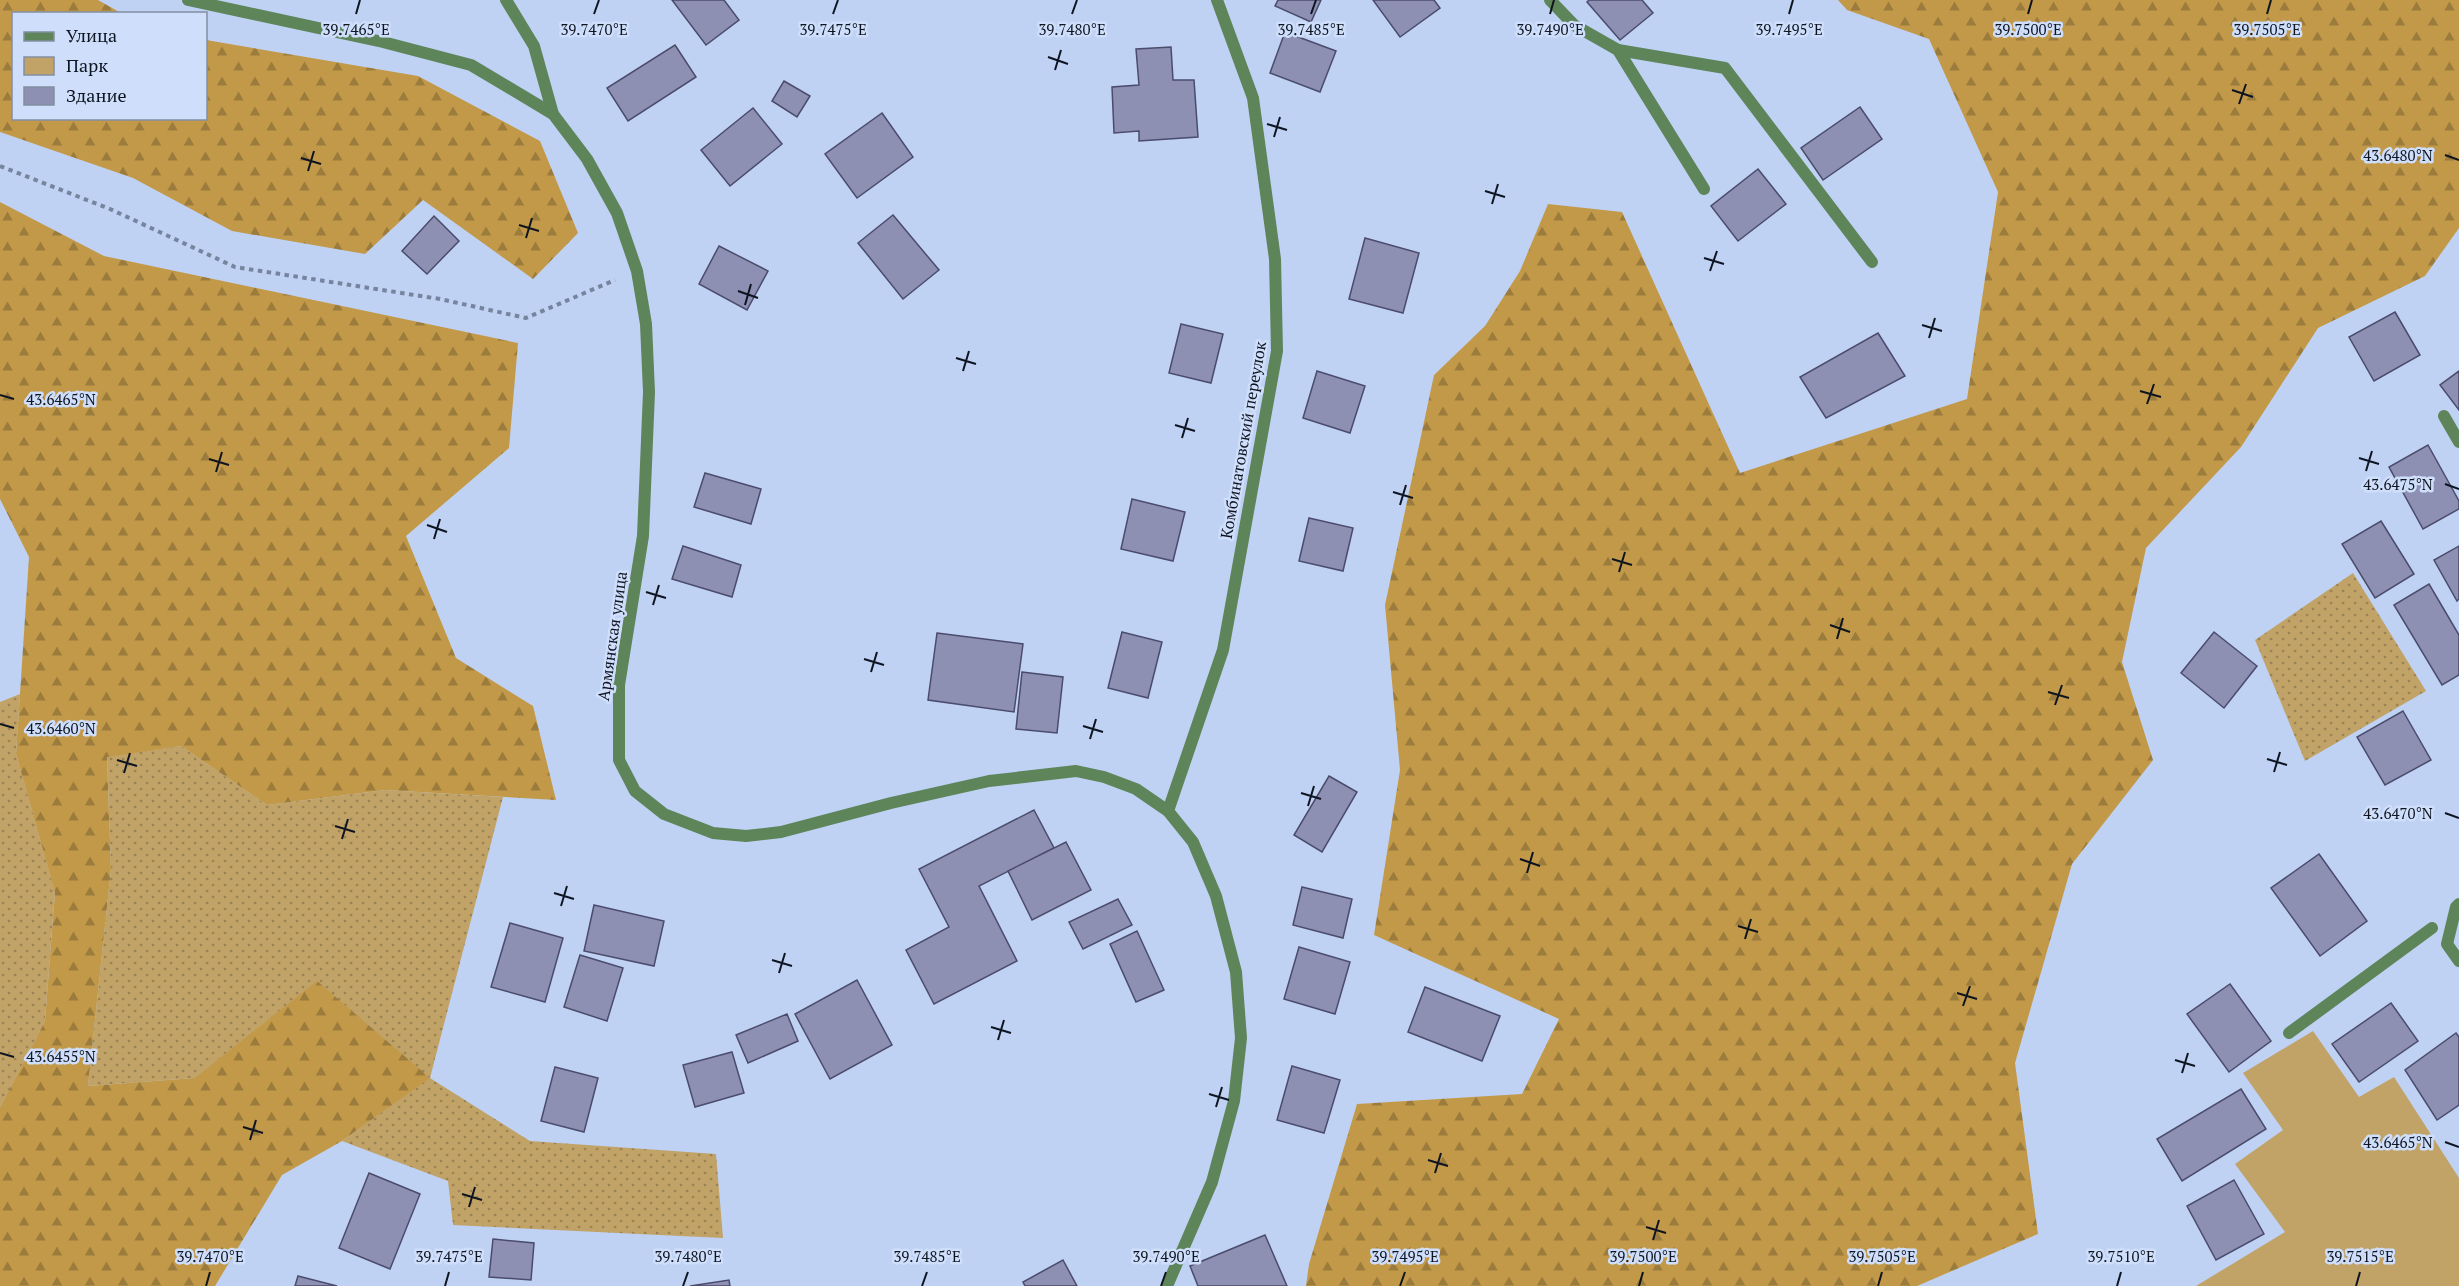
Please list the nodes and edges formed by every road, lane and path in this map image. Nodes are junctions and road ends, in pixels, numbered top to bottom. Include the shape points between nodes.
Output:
1 (188, 0) edge
2 (506, 0) edge
3 (1216, 0) edge
4 (1550, 0) edge
5 (1618, 50) junction
6 (553, 114) junction
7 (0, 166) edge
8 (1704, 189) dead end
9 (1872, 262) dead end
10 (638, 271) junction
11 (2444, 416) dead end
12 (2459, 442) edge
13 (1168, 811) junction
14 (2459, 904) edge
15 (2432, 928) dead end
16 (2459, 961) edge
17 (2289, 1033) dead end
18 (1167, 1286) edge

1 - 6 street, Армянская улица via 471,65
2 - 6 street via 534,46
3 - 13 street, Комбинатовский переулок via 1253,98 1275,259 1277,351 1223,650
4 - 5 street via 1574,26
5 - 8 street
5 - 9 street via 1725,68
6 - 10 street, Армянская улица via 587,159 617,213
7 - 10 path via 110,209 235,267 440,299 526,318
10 - 13 street, Армянская улица via 646,324 649,392 643,536 619,686 619,760 636,791 664,814 713,833 746,836 781,832 989,781 1076,771 1136,789
11 - 12 street
13 - 18 street, Армянская улица via 1193,842 1216,896 1236,972 1241,1038 1234,1101 1212,1182
14 - 16 street via 2447,944
15 - 17 street

